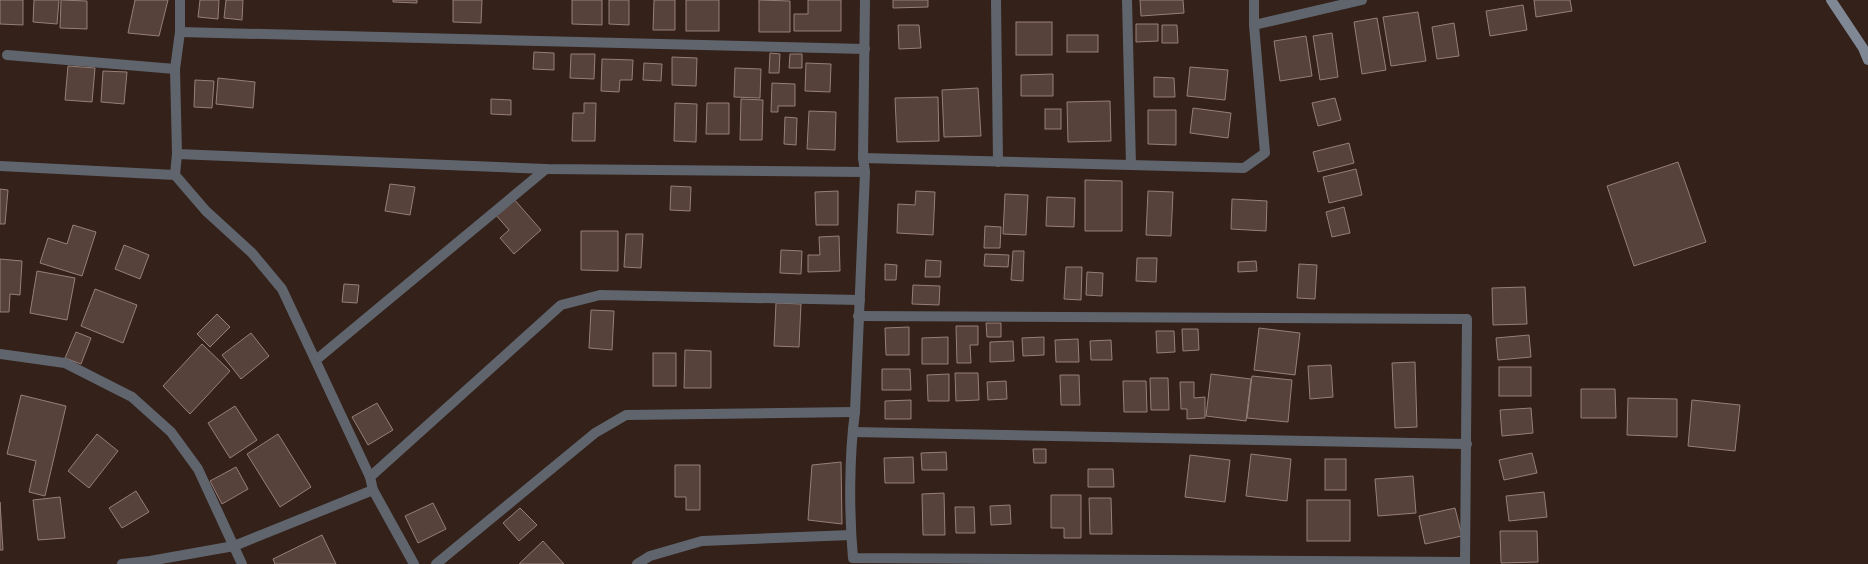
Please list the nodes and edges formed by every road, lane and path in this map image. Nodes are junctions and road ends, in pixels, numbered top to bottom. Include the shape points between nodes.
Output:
1 (180, 0) edge
2 (865, 0) edge
3 (996, 0) edge
4 (1127, 0) edge
5 (1254, 0) edge
6 (1362, 0) edge
7 (1831, 0) edge
8 (1254, 25) junction
9 (180, 32) junction
10 (865, 49) junction
11 (7, 55) dead end
12 (1868, 60) edge
13 (175, 69) junction
14 (177, 154) junction
15 (863, 158) junction
16 (998, 162) junction
17 (1131, 165) junction
18 (0, 166) edge
19 (546, 169) junction
20 (865, 172) junction
21 (175, 176) junction
22 (860, 300) junction
23 (858, 316) junction
24 (0, 354) edge
25 (316, 360) junction
26 (855, 412) junction
27 (853, 432) junction
28 (1467, 444) junction
29 (370, 477) junction
30 (373, 490) junction
31 (851, 535) junction
32 (234, 546) junction
33 (1048, 562) edge
34 (1465, 563) edge
35 (122, 564) edge
36 (242, 564) edge
37 (414, 564) edge
38 (436, 564) edge
39 (637, 564) edge

1 - 9 street
2 - 10 street
3 - 16 street
4 - 17 street
5 - 8 street
6 - 8 street
7 - 12 main road via 1863,48
8 - 17 street via 1265,153 1244,168
9 - 10 street
9 - 13 street
10 - 15 street
11 - 13 street
13 - 14 street
14 - 19 street
14 - 21 street
15 - 16 street
15 - 20 street
16 - 17 street
18 - 21 street
19 - 20 street
19 - 25 street
20 - 22 street
21 - 25 street via 206,211 252,253 282,289
22 - 23 street
22 - 29 street via 600,296 561,305
23 - 26 street
23 - 28 street via 1467,319
24 - 32 street via 65,363 132,397 172,432 198,469
25 - 29 street
26 - 27 street
26 - 38 street via 626,415 595,433
27 - 28 street
27 - 31 street
28 - 34 street
29 - 30 street
30 - 32 street
30 - 37 street
31 - 33 street via 853,558
31 - 39 street via 702,541 650,556
32 - 35 street
32 - 36 street
33 - 34 street

